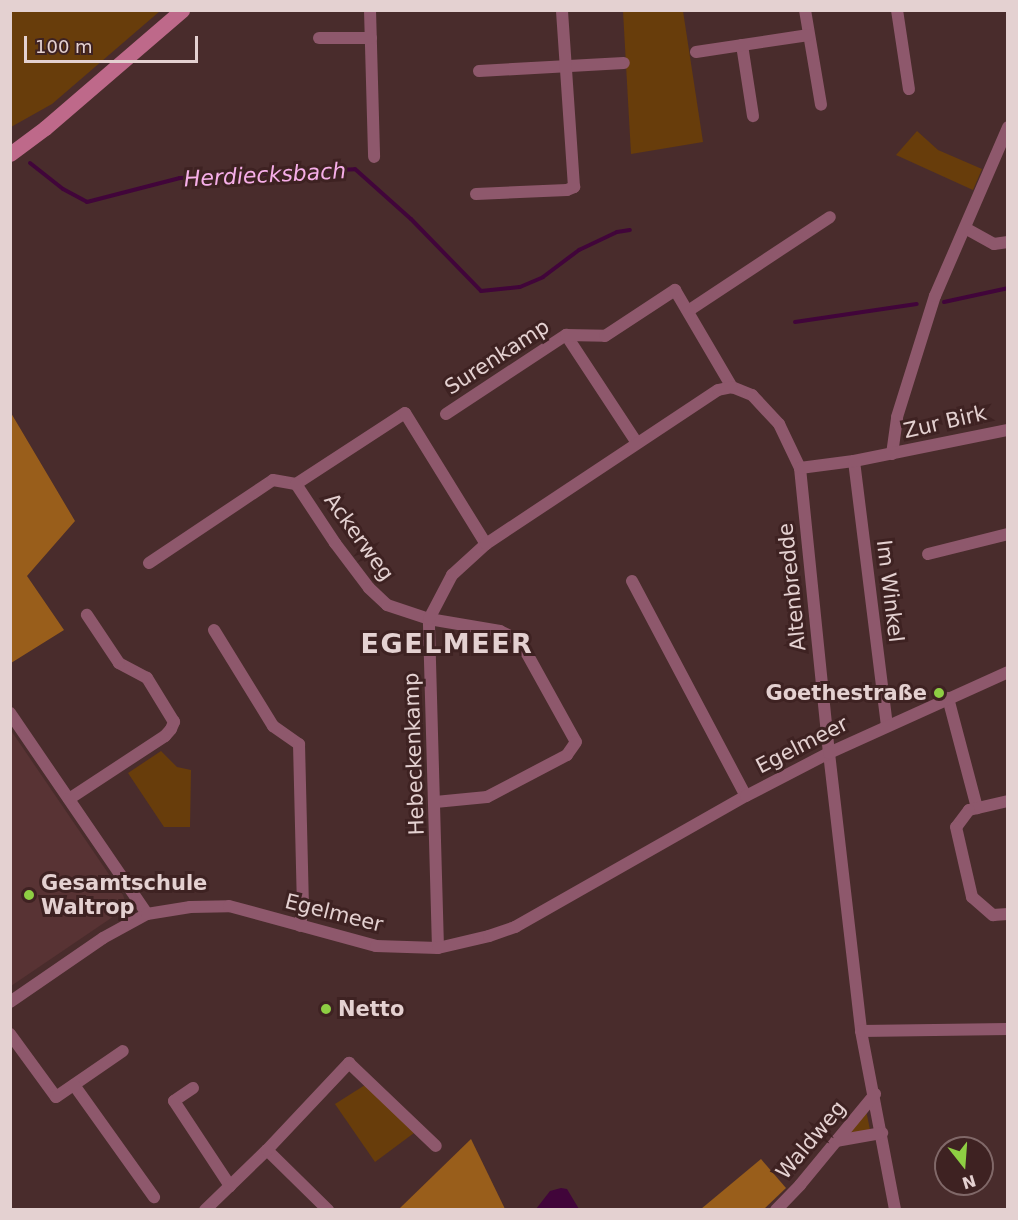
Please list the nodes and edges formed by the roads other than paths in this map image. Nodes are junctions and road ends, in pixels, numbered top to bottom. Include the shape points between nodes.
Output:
1 (182, 10) edge
2 (370, 10) edge
3 (562, 10) edge
4 (805, 10) edge
5 (897, 10) edge
6 (809, 35) junction
7 (319, 38) dead end
8 (371, 38) junction
9 (742, 45) junction
10 (696, 52) dead end
11 (624, 63) dead end
12 (567, 66) junction
13 (479, 71) dead end
14 (909, 89) dead end
15 (821, 105) dead end
16 (753, 116) dead end
17 (1008, 127) edge
18 (10, 154) edge
19 (374, 157) dead end
20 (476, 194) dead end
21 (830, 217) dead end
22 (965, 228) junction
23 (1008, 242) edge
24 (688, 311) junction
25 (566, 335) junction
26 (732, 387) junction
27 (446, 414) dead end
28 (1008, 430) edge
29 (637, 443) junction
30 (892, 454) junction
31 (854, 461) junction
32 (800, 468) junction
33 (296, 484) junction
34 (1008, 534) edge
35 (486, 544) junction
36 (928, 554) dead end
37 (149, 563) dead end
38 (632, 581) dead end
39 (87, 615) dead end
40 (429, 619) junction
41 (214, 630) dead end
42 (1008, 672) edge
43 (948, 698) junction
44 (10, 713) edge
45 (887, 726) junction
46 (829, 753) junction
47 (746, 796) junction
48 (69, 799) junction
49 (1008, 801) edge
50 (435, 802) junction
51 (977, 808) junction
52 (147, 914) junction
53 (1008, 914) edge
54 (300, 926) junction
55 (438, 948) junction
56 (10, 1002) edge
57 (1008, 1029) edge
58 (861, 1031) junction
59 (10, 1034) edge
60 (123, 1051) dead end
61 (74, 1085) junction
62 (193, 1088) dead end
63 (875, 1094) junction
64 (882, 1132) junction
65 (836, 1141) junction
66 (436, 1146) dead end
67 (267, 1150) junction
68 (230, 1186) junction
69 (154, 1197) dead end
70 (212, 1207) edge
71 (328, 1209) edge
72 (776, 1209) edge
73 (895, 1209) edge

1 - 18 street
2 - 8 street
3 - 12 street
4 - 6 street
5 - 14 street
6 - 9 street
6 - 15 street
7 - 8 street
8 - 19 street
9 - 10 street
9 - 16 street
11 - 12 street
12 - 13 street
12 - 20 street via 574,187
17 - 22 street
21 - 24 street
22 - 23 street via 994,244
22 - 30 street via 935,296 897,417
24 - 25 street, Surenkamp via 675,290 605,336
24 - 26 street, Surenkamp
25 - 27 street, Surenkamp
25 - 29 street
26 - 29 street, Hebeckenkamp via 718,390
26 - 32 street via 752,395 779,424
28 - 30 street, Zur Birk
29 - 35 street, Hebeckenkamp
30 - 31 street
31 - 32 street
31 - 45 street, Im Winkel
32 - 46 street, Altenbredde
33 - 35 street, Ackerweg via 405,413
33 - 37 street, Ackerweg via 273,480
33 - 40 street, Ackerweg via 369,588 387,605
34 - 36 street
35 - 40 street, Hebeckenkamp via 452,575
38 - 47 street, Egelmeer
39 - 48 street via 119,663 147,678 174,722 165,736
40 - 50 street, Hebeckenkamp
40 - 50 street, Ackerweg via 500,631 520,640 576,742 567,755 487,797
41 - 54 street via 273,726 299,744 303,905
42 - 43 street, Egelmeer
43 - 45 street, Egelmeer
43 - 51 street
44 - 48 street
45 - 46 street, Egelmeer
46 - 47 street, Egelmeer
46 - 58 street, Altenbredde
47 - 55 street, Egelmeer via 515,927
48 - 52 street
49 - 51 street
50 - 55 street, Hebeckenkamp
51 - 53 street via 969,810 956,827 972,897 993,915
52 - 54 street, Egelmeer via 229,906
52 - 56 street, Egelmeer via 103,938
54 - 55 street, Egelmeer via 376,946
57 - 58 street
58 - 63 street, Altenbredde
59 - 61 street via 56,1097
60 - 61 street
61 - 69 street
62 - 68 street via 174,1101
63 - 64 street, Altenbredde
63 - 65 street, Waldweg
64 - 65 street
64 - 73 street, Altenbredde
65 - 72 street, Waldweg
66 - 67 street via 349,1063
67 - 68 street
67 - 71 street
68 - 70 street

